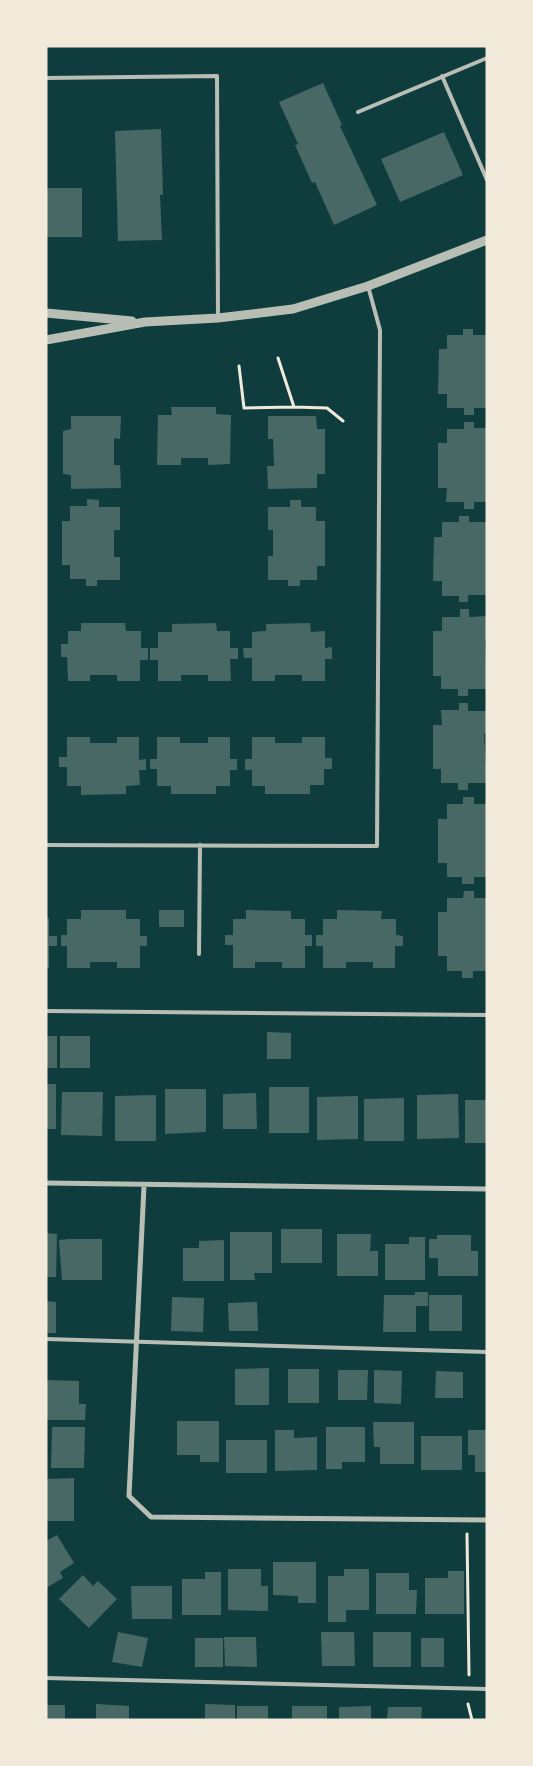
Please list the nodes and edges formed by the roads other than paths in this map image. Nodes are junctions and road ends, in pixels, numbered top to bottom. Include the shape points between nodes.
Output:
1 (487, 58) edge
2 (442, 76) junction
3 (46, 78) edge
4 (358, 112) dead end
5 (487, 180) edge
6 (487, 240) edge
7 (368, 286) junction
8 (46, 313) edge
9 (218, 318) junction
10 (145, 322) junction
11 (46, 340) edge
12 (46, 844) edge
13 (200, 845) junction
14 (198, 954) dead end
15 (46, 1011) edge
16 (487, 1015) edge
17 (46, 1183) edge
18 (144, 1186) junction
19 (487, 1189) edge
20 (46, 1339) edge
21 (137, 1340) junction
22 (487, 1352) edge
23 (487, 1520) edge
24 (46, 1678) edge
25 (487, 1689) edge

1 - 2 lane
2 - 4 lane
2 - 5 lane
3 - 9 lane via 217,76
6 - 7 street
7 - 9 street via 293,309
7 - 13 lane via 380,330 377,846
8 - 10 street
9 - 10 street
10 - 11 street
12 - 13 lane
13 - 14 lane
15 - 16 lane
17 - 18 street
18 - 19 street
18 - 21 street
20 - 21 lane
21 - 22 lane
21 - 23 street via 129,1496 151,1517
24 - 25 lane

